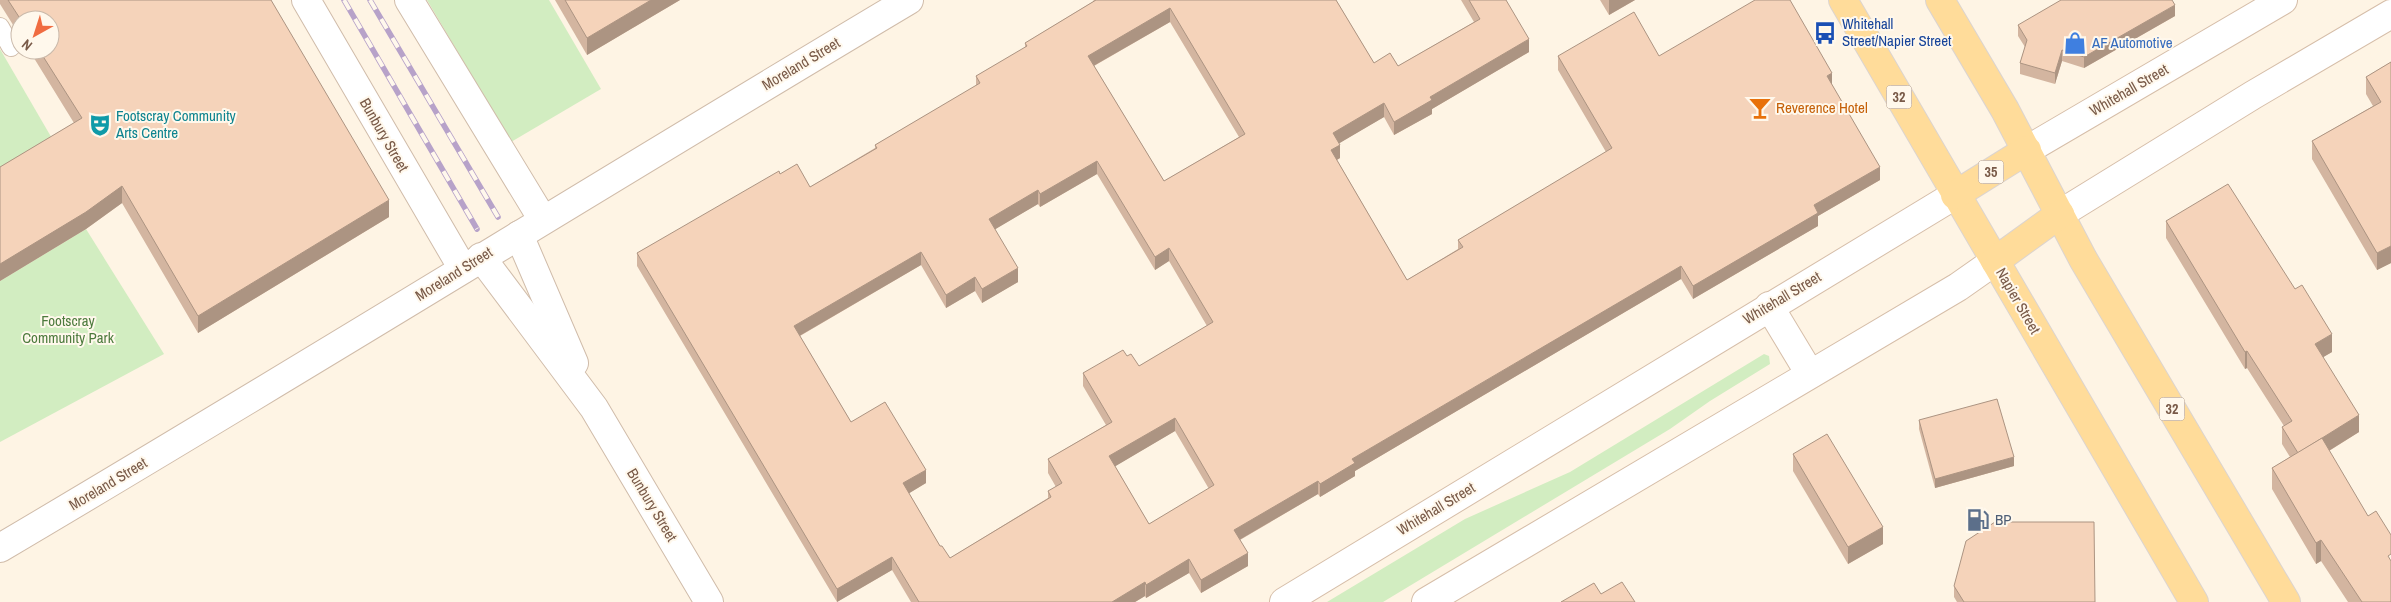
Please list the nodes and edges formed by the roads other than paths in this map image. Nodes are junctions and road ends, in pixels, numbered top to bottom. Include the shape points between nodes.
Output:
1 (306, 0) edge
2 (409, 0) edge
3 (909, 0) edge
4 (1843, 0) edge
5 (1940, 0) edge
6 (2283, 0) edge
7 (2391, 14) edge
8 (0, 27) edge
9 (10, 44) edge
10 (2027, 150) junction
11 (1955, 195) junction
12 (2060, 214) junction
13 (543, 220) junction
14 (519, 234) junction
15 (1995, 261) junction
16 (472, 263) junction
17 (1769, 306) junction
18 (1810, 374) junction
19 (594, 408) junction
20 (0, 548) edge
21 (710, 602) edge
22 (1284, 602) edge
23 (1426, 602) edge
24 (2194, 602) edge
25 (2286, 602) edge

1 - 16 street, Bunbury Street
2 - 13 street
3 - 13 street, Moreland Street
4 - 11 main road, Napier Street / 32
5 - 10 main road, 32
6 - 10 street, Whitehall Street / 35
7 - 12 street
8 - 9 lane
10 - 11 main road, Whitehall Street / 35
10 - 12 main road, 32
11 - 15 main road, Napier Street / 32
11 - 17 street, Whitehall Street / 35
12 - 15 main road
12 - 25 main road, 32 via 2083,259
13 - 14 street, Moreland Street
14 - 16 street, Moreland Street
14 - 19 street, Bunbury Street
15 - 18 street via 1958,287
15 - 24 main road, Napier Street / 32
16 - 19 street, Bunbury Street
16 - 20 street, Moreland Street via 229,413
17 - 18 street
17 - 22 street, Whitehall Street / 35
18 - 23 street
19 - 21 street, Bunbury Street

